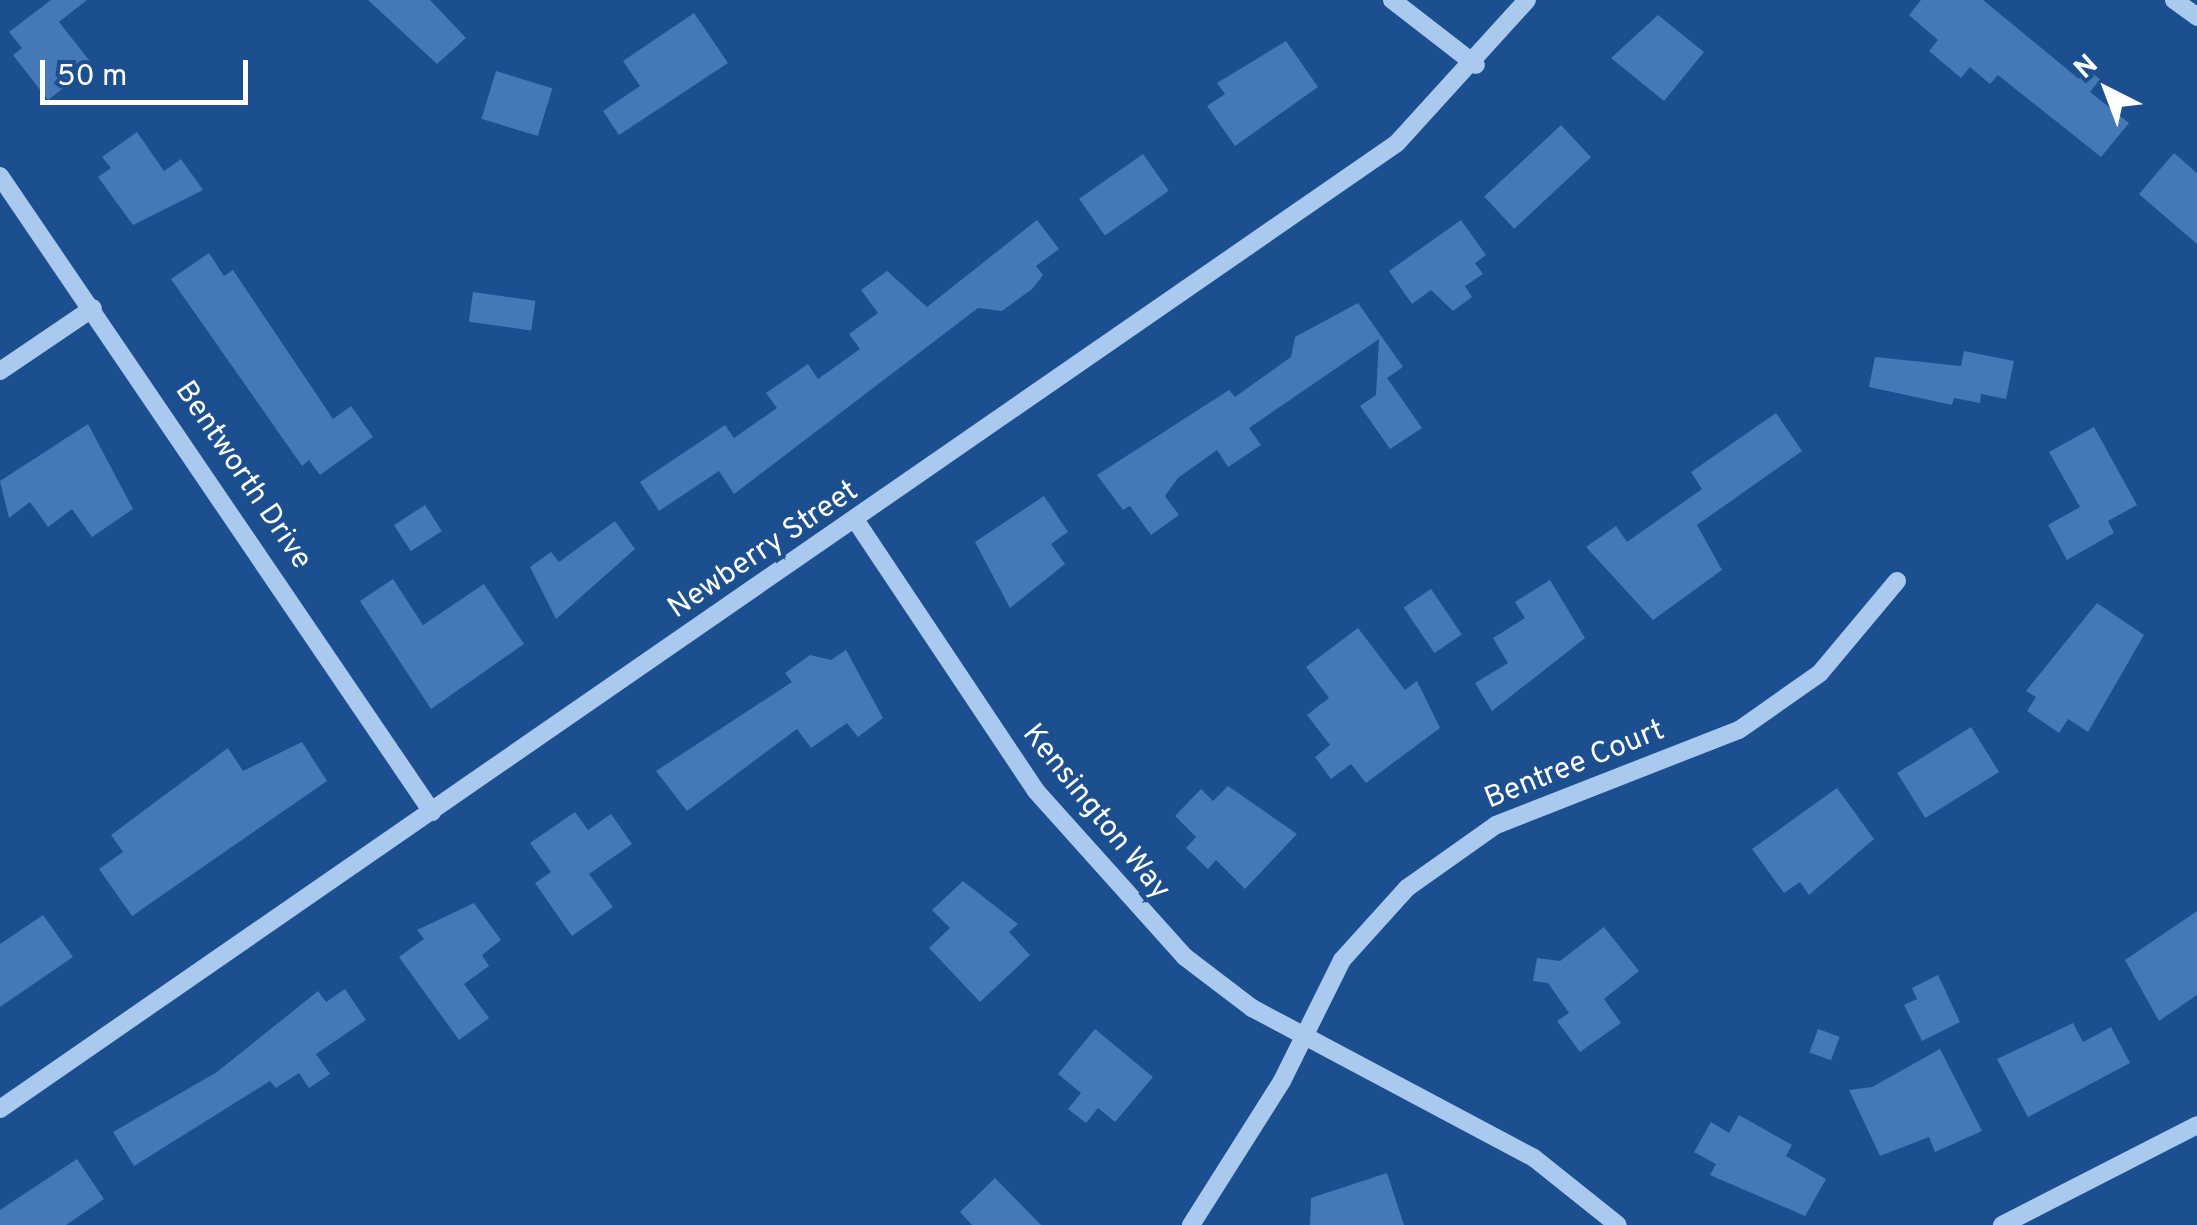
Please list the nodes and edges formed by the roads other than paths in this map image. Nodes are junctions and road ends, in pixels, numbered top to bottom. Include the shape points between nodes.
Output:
1 (1392, 0) edge
2 (1527, 0) edge
3 (2179, 1) edge
4 (2197, 17) edge
5 (1476, 65) junction
6 (0, 176) edge
7 (93, 308) junction
8 (0, 371) edge
9 (856, 521) junction
10 (1897, 581) dead end
11 (432, 812) junction
12 (1304, 1035) junction
13 (0, 1110) edge
14 (2197, 1125) edge
15 (1191, 1225) edge
16 (1618, 1225) edge
17 (2002, 1225) edge

1 - 5 street
2 - 5 street, Newberry Street
3 - 4 street
5 - 9 street, Newberry Street via 1397,143
6 - 7 street, Bentworth Drive
7 - 8 street
7 - 11 street, Bentworth Drive
9 - 11 street, Newberry Street
9 - 12 street, Kensington Way via 992,730 1106,878 1210,978
10 - 12 street, Bentree Court via 1820,673 1739,730 1531,808 1434,865 1342,960
11 - 13 street, Newberry Street
12 - 15 street, Bentree Court
12 - 16 street, Kensington Way via 1534,1158
14 - 17 street

